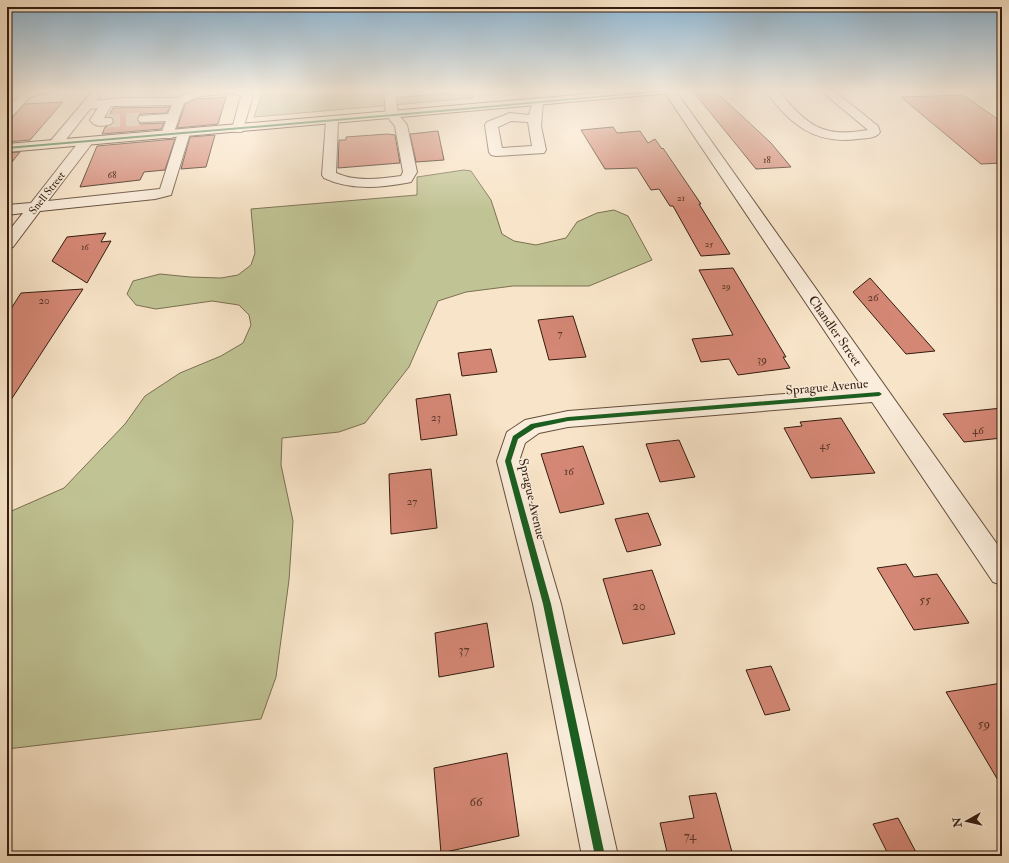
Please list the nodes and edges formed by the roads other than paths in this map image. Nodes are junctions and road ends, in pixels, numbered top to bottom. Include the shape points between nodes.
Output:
1 (67, 130) edge
2 (169, 130) edge
3 (221, 130) edge
4 (331, 130) edge
5 (402, 130) edge
6 (491, 130) edge
7 (534, 130) edge
8 (698, 130) edge
9 (812, 130) edge
10 (874, 130) edge
11 (184, 133) junction
12 (167, 135) junction
13 (86, 142) junction
14 (56, 144) junction
15 (7, 148) edge
16 (35, 209) junction
17 (7, 210) edge
18 (7, 244) edge
19 (879, 394) junction
20 (998, 562) edge
21 (600, 856) edge

1 - 14 street
2 - 12 street
3 - 11 main road
4 - 5 street via 329,175 349,183 406,179 410,172
6 - 7 street via 496,152 539,150
8 - 19 street, Chandler Street
9 - 10 street via 836,137 869,134
11 - 12 main road
11 - 16 street via 166,192
12 - 13 main road
13 - 14 main road
13 - 16 street, Snell Street
14 - 15 main road
16 - 17 street
16 - 18 street, Snell Street
19 - 20 street, Chandler Street
19 - 21 street, Sprague Avenue via 568,419 533,426 515,438 508,461 547,604

